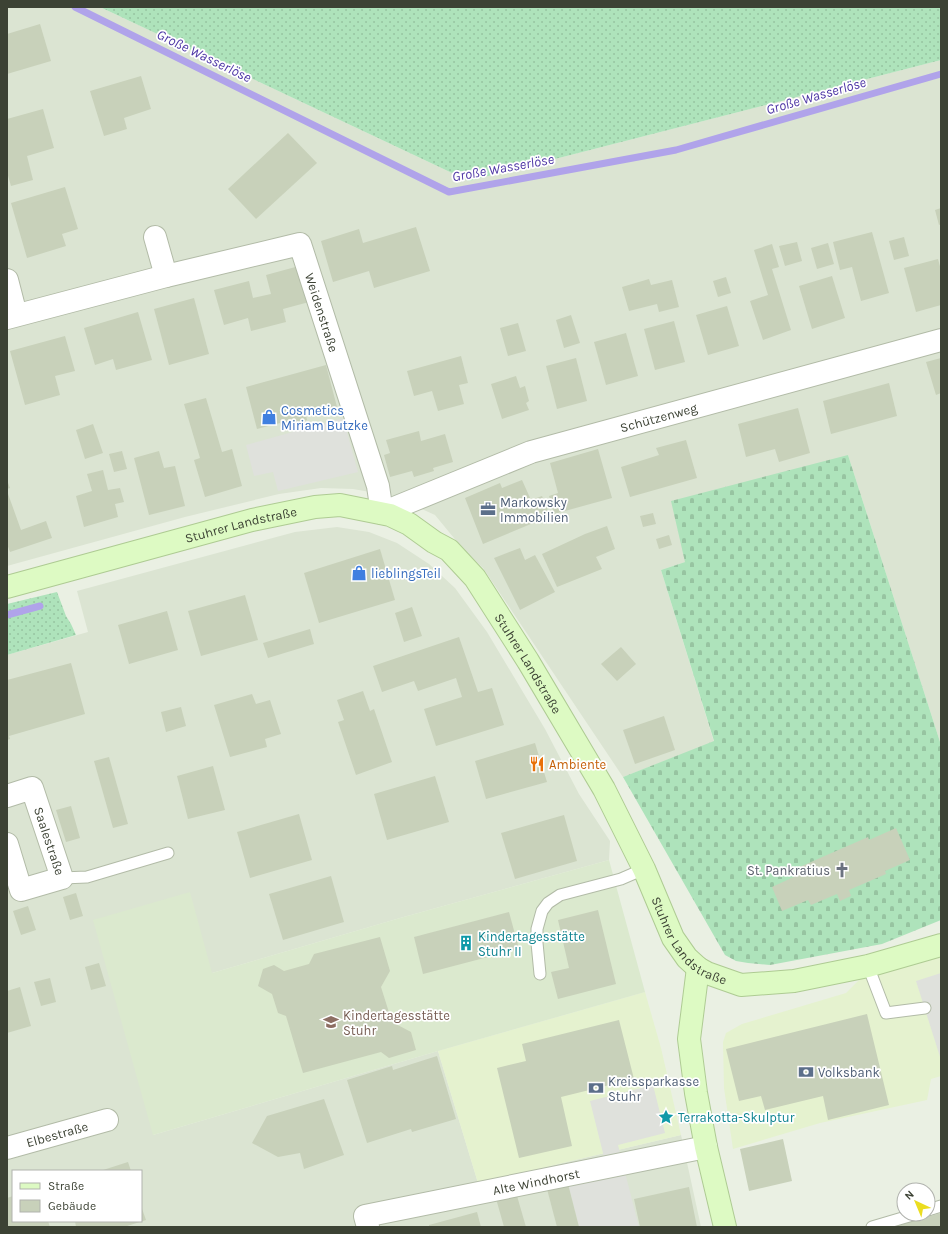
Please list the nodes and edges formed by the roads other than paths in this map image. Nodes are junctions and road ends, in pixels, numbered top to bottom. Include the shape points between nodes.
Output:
1 (155, 237) dead end
2 (166, 276) junction
3 (7, 280) edge
4 (12, 317) edge
5 (941, 340) edge
6 (382, 513) junction
7 (7, 587) edge
8 (7, 796) edge
9 (7, 844) edge
10 (168, 853) dead end
11 (644, 869) junction
12 (62, 878) junction
13 (941, 945) edge
14 (868, 966) junction
15 (698, 968) junction
16 (540, 974) dead end
17 (925, 1008) dead end
18 (107, 1120) dead end
19 (706, 1147) junction
20 (7, 1148) edge
21 (896, 1220) edge
22 (367, 1222) edge
23 (725, 1227) edge
24 (872, 1227) edge

1 - 2 street
2 - 4 street, Weidenstraße
2 - 6 street, Weidenstraße via 300,244 378,486
3 - 4 street, Weidenstraße
5 - 6 street, Schützenweg via 531,452
6 - 7 main road, Stuhrer Landstraße via 340,505 315,506 252,520
6 - 11 main road, Stuhrer Landstraße via 409,524 449,550 475,578 528,661 600,783
8 - 12 street, Saalestraße via 32,788
9 - 12 street, Saalestraße via 21,890
10 - 12 lane via 87,878
11 - 15 main road, Stuhrer Landstraße via 673,938 687,958
11 - 16 lane via 621,879 560,895 548,903 542,911 537,929
13 - 14 main road, Stuhrer Landstraße
14 - 15 main road, Stuhrer Landstraße via 794,981 741,985
14 - 17 lane via 886,1013
15 - 19 main road via 689,1039
18 - 20 street, Elbestraße
19 - 22 street, Alte Windhorst
19 - 23 main road
21 - 24 lane

